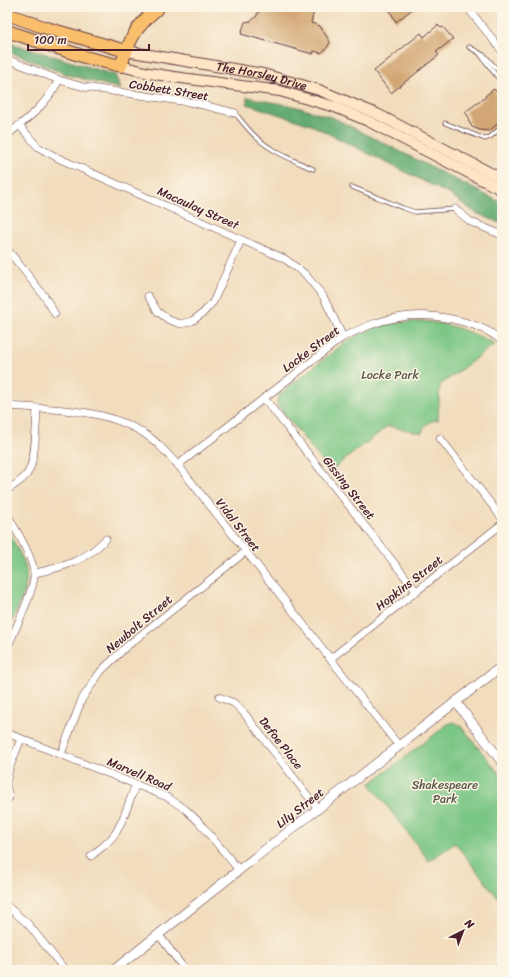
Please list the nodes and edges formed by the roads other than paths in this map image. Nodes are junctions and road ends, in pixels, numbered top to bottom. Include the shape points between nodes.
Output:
1 (159, 7) edge
2 (467, 7) edge
3 (7, 14) edge
4 (7, 31) edge
5 (469, 47) dead end
6 (126, 51) junction
7 (502, 51) edge
8 (478, 52) junction
9 (7, 59) edge
10 (121, 66) junction
11 (502, 75) edge
12 (59, 80) junction
13 (502, 83) edge
14 (235, 113) joint
15 (445, 123) dead end
16 (19, 126) junction
17 (502, 127) edge
18 (7, 135) edge
19 (313, 169) dead end
20 (502, 179) edge
21 (352, 187) dead end
22 (502, 190) edge
23 (455, 209) joint
24 (502, 235) edge
25 (241, 240) junction
26 (7, 249) edge
27 (148, 296) dead end
28 (55, 314) dead end
29 (343, 337) junction
30 (502, 341) edge
31 (264, 398) junction
32 (7, 406) edge
33 (37, 408) junction
34 (440, 438) dead end
35 (178, 465) junction
36 (7, 490) edge
37 (7, 514) edge
38 (502, 518) edge
39 (502, 524) edge
40 (106, 539) dead end
41 (245, 552) junction
42 (34, 573) junction
43 (417, 592) junction
44 (7, 648) edge
45 (330, 659) junction
46 (502, 666) edge
47 (219, 697) dead end
48 (456, 702) junction
49 (7, 733) edge
50 (21, 739) junction
51 (399, 746) junction
52 (61, 754) junction
53 (502, 762) edge
54 (7, 780) edge
55 (136, 784) junction
56 (7, 788) edge
57 (9, 798) dead end
58 (318, 809) junction
59 (91, 856) dead end
60 (239, 870) junction
61 (8, 908) edge
62 (159, 935) junction
63 (502, 965) edge
64 (65, 970) edge
65 (114, 970) edge
66 (185, 970) edge
67 (496, 970) edge

1 - 6 main road via 137,28
2 - 7 street
3 - 6 main road, The Horsley Drive
4 - 10 main road, The Horsley Drive
5 - 8 lane
6 - 10 main road
6 - 20 main road, The Horsley Drive via 248,71 319,90 377,114
8 - 11 lane
8 - 13 lane
9 - 12 street, Cobbett Street
10 - 22 main road, The Horsley Drive via 174,77 280,91 335,107 368,121
12 - 14 street, Cobbett Street via 91,88 195,103
12 - 16 street via 42,106
14 - 19 lane, Cobbett Street via 267,146
15 - 17 lane via 484,140
16 - 18 street
16 - 25 street, Macaulay Street via 38,146 58,158
21 - 23 lane via 415,212
23 - 24 street via 471,222
25 - 27 street via 213,302 192,321 181,324 169,320 158,312
25 - 29 street, Macaulay Street via 285,259 304,274 323,296
26 - 28 street via 45,297
29 - 30 street, Locke Street via 366,326 420,315 471,324
29 - 31 street, Locke Street
31 - 35 street, Locke Street
31 - 43 street, Gissing Street
32 - 33 street, Vidal Street
33 - 35 street, Vidal Street via 98,414 116,419 158,444
33 - 36 street via 32,461 28,473 18,484
34 - 38 street
35 - 41 street, Vidal Street
37 - 42 street via 27,551
39 - 43 street, Hopkins Street
40 - 42 street via 80,560
41 - 45 street, Vidal Street
41 - 52 street, Newbolt Street via 127,646 101,671 82,699
42 - 44 street via 31,590
43 - 45 street, Hopkins Street
45 - 51 street, Vidal Street
46 - 48 street, Lily Street
47 - 58 street, Defoe Place via 234,703 244,713
48 - 51 street, Lily Street
48 - 53 street
49 - 50 street, Marvell Road
50 - 52 street, Marvell Road
50 - 54 street
51 - 58 street, Lily Street
52 - 55 street, Marvell Road
55 - 59 street via 115,834
55 - 60 street, Marvell Road via 167,797 185,810 199,822
56 - 57 street
58 - 60 street, Lily Street
60 - 62 street, Lily Street
61 - 64 street via 32,929
62 - 65 street, Lily Street
62 - 66 street
63 - 67 street

